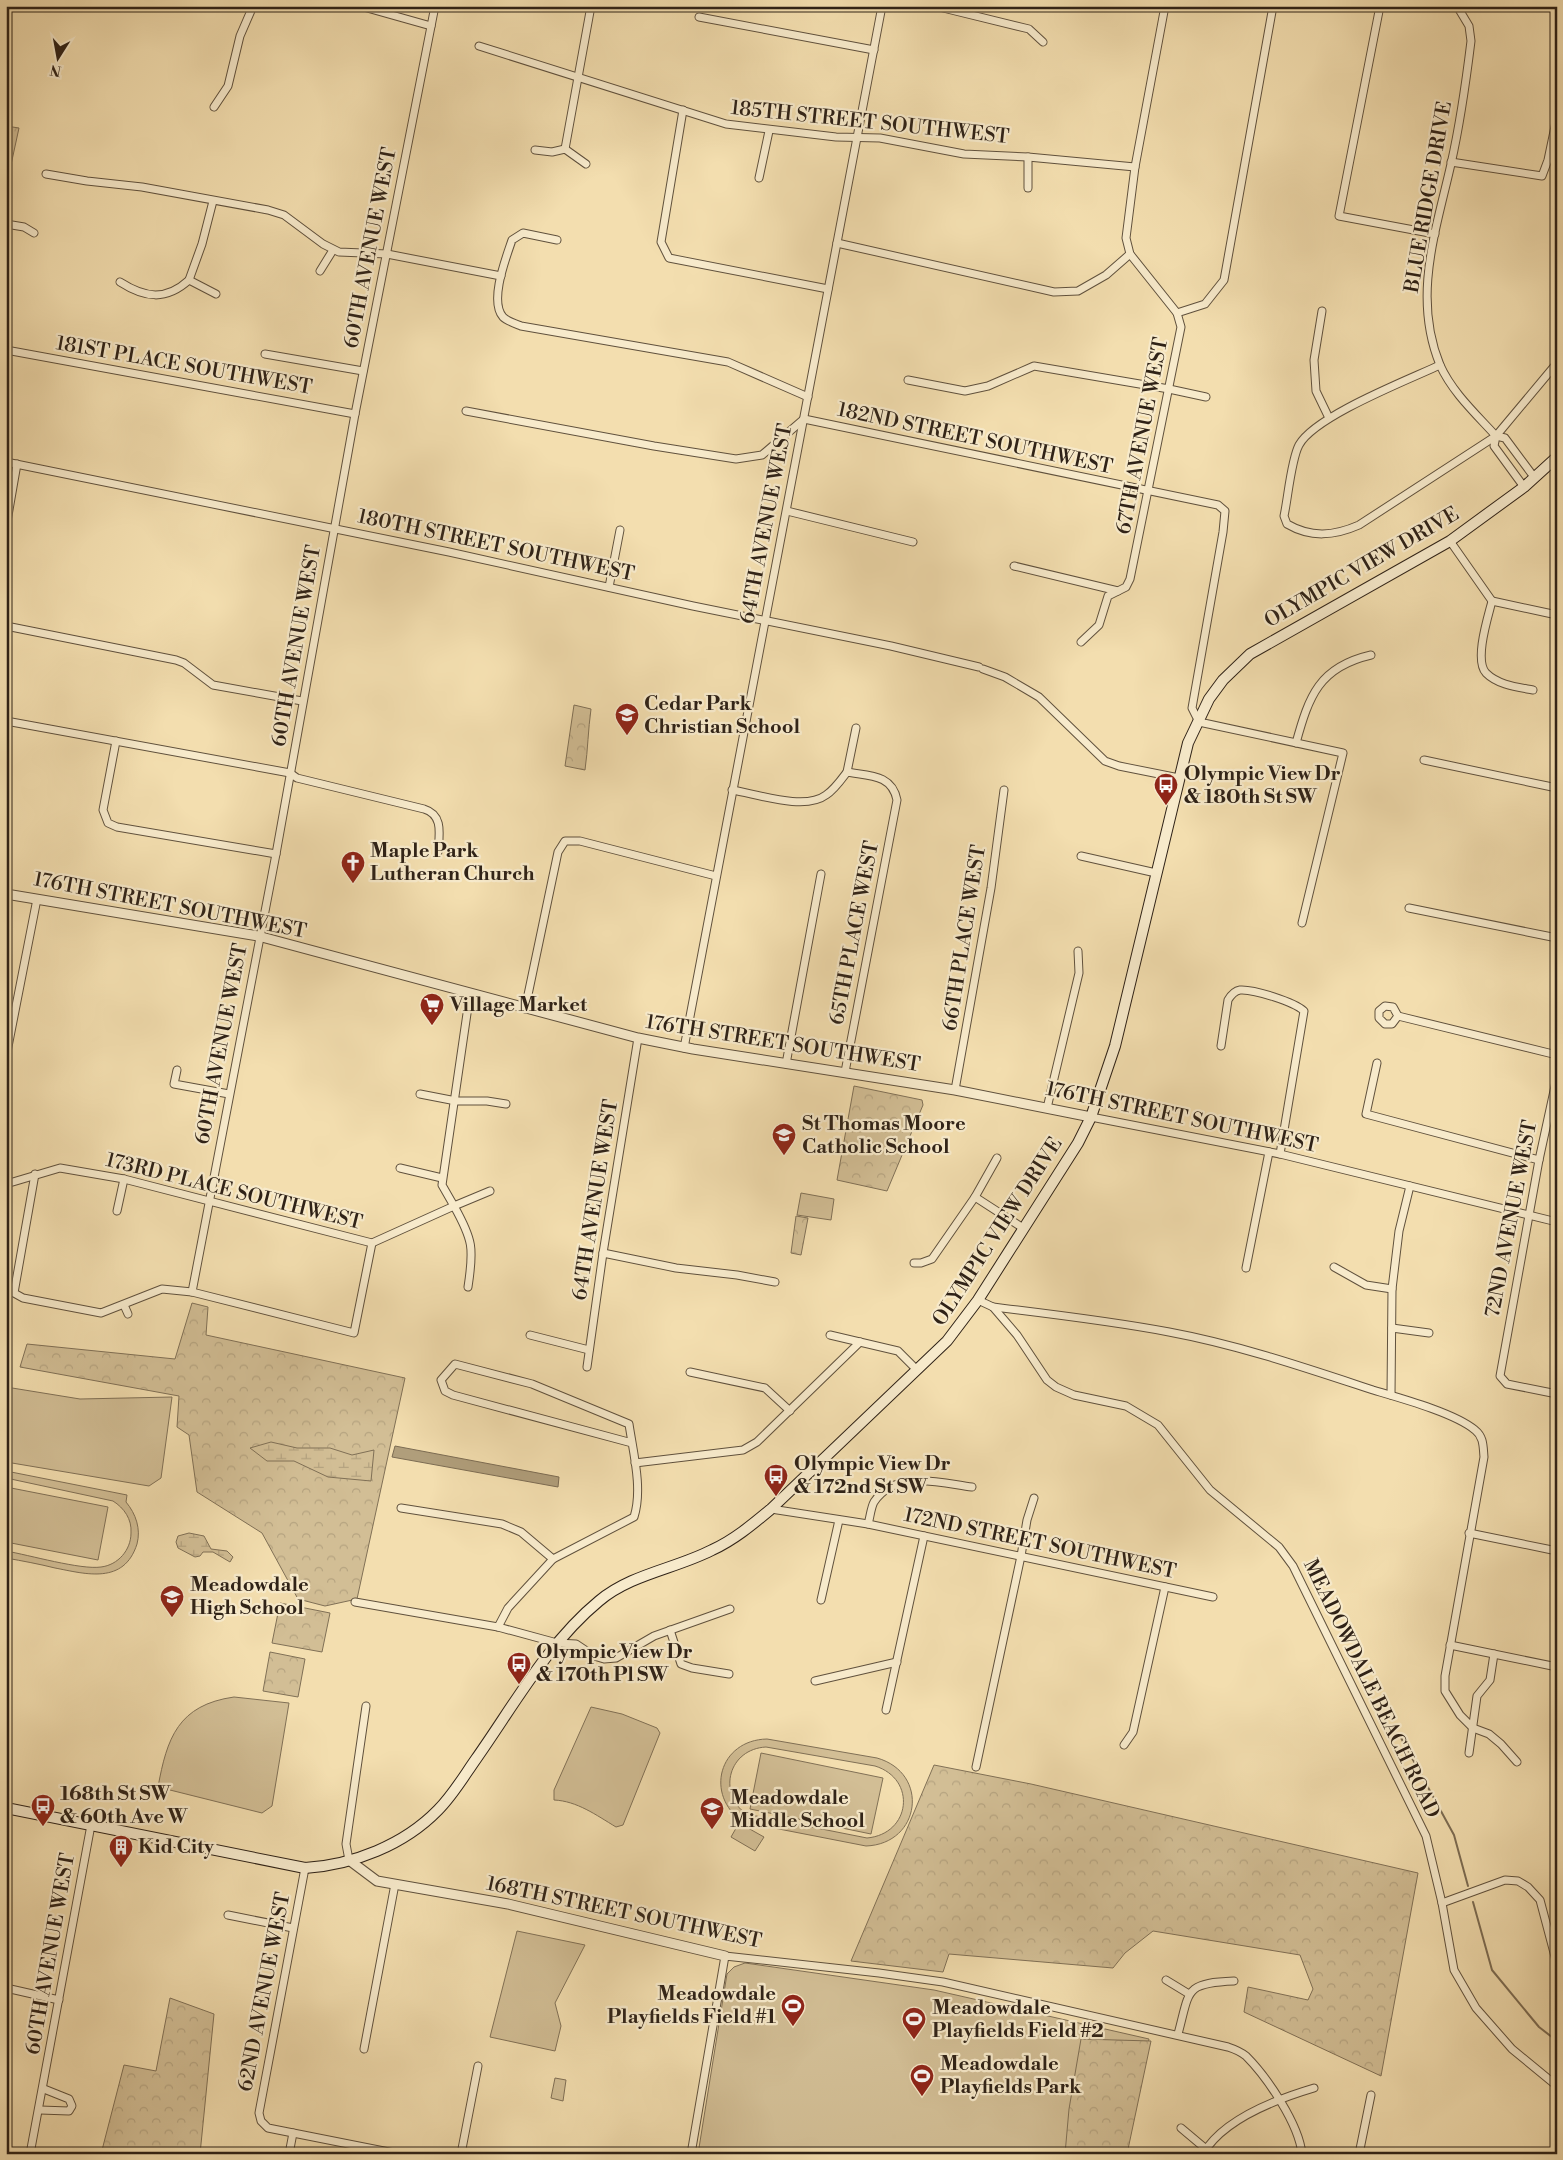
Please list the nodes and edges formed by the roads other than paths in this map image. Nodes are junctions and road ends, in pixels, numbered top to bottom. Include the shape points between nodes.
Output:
1 (253, 6) edge
2 (360, 6) edge
3 (435, 6) edge
4 (591, 6) edge
5 (882, 6) edge
6 (935, 6) edge
7 (1165, 6) edge
8 (1273, 6) edge
9 (1380, 6) edge
10 (1457, 6) edge
11 (699, 17) dead end
12 (431, 26) junction
13 (1043, 42) dead end
14 (479, 46) dead end
15 (874, 50) junction
16 (577, 77) junction
17 (214, 107) dead end
18 (683, 110) junction
19 (1557, 117) edge
20 (769, 131) junction
21 (858, 136) junction
22 (565, 149) junction
23 (535, 150) dead end
24 (1028, 157) junction
25 (1451, 162) junction
26 (586, 164) dead end
27 (1135, 167) junction
28 (46, 174) dead end
29 (759, 178) dead end
30 (1028, 188) dead end
31 (213, 201) junction
32 (6, 224) edge
33 (34, 233) dead end
34 (1435, 234) junction
35 (556, 240) dead end
36 (837, 243) junction
37 (333, 250) junction
38 (386, 254) junction
39 (1130, 254) junction
40 (320, 271) dead end
41 (501, 276) junction
42 (189, 280) junction
43 (120, 282) dead end
44 (828, 288) junction
45 (216, 294) dead end
46 (1322, 311) dead end
47 (1177, 313) junction
48 (6, 350) edge
49 (264, 354) dead end
50 (1557, 364) edge
51 (1440, 365) junction
52 (363, 371) junction
53 (908, 380) dead end
54 (1169, 389) junction
55 (808, 396) junction
56 (1206, 397) dead end
57 (466, 411) dead end
58 (355, 414) junction
59 (1329, 418) junction
60 (804, 420) junction
61 (1496, 436) junction
62 (1557, 457) edge
63 (6, 462) edge
64 (17, 464) junction
65 (1534, 477) junction
66 (1524, 486) junction
67 (1149, 492) junction
68 (787, 511) junction
69 (6, 527) edge
70 (335, 528) junction
71 (620, 530) dead end
72 (1450, 541) junction
73 (913, 542) dead end
74 (1014, 566) dead end
75 (610, 588) junction
76 (1118, 591) junction
77 (1492, 601) junction
78 (1557, 615) edge
79 (764, 620) junction
80 (6, 626) edge
81 (1080, 642) dead end
82 (1371, 655) dead end
83 (1533, 690) dead end
84 (302, 702) junction
85 (6, 721) edge
86 (1199, 722) junction
87 (856, 728) dead end
88 (116, 741) junction
89 (1296, 743) junction
90 (1424, 760) dead end
91 (847, 772) junction
92 (290, 773) junction
93 (1179, 778) junction
94 (1557, 788) edge
95 (732, 790) junction
96 (1004, 790) dead end
97 (438, 852) dead end
98 (276, 854) junction
99 (1081, 856) dead end
100 (1156, 873) junction
101 (821, 874) dead end
102 (716, 876) junction
103 (6, 894) edge
104 (37, 899) junction
105 (1410, 908) dead end
106 (1302, 923) dead end
107 (258, 936) junction
108 (1557, 938) edge
109 (1078, 951) dead end
110 (470, 993) junction
111 (525, 1009) junction
112 (1398, 1016) dead end
113 (638, 1038) junction
114 (1221, 1046) dead end
115 (684, 1048) junction
116 (1557, 1055) edge
117 (6, 1057) edge
118 (1377, 1063) dead end
119 (786, 1064) junction
120 (177, 1070) dead end
121 (845, 1072) junction
122 (1557, 1077) edge
123 (955, 1090) junction
124 (229, 1094) junction
125 (420, 1094) dead end
126 (456, 1101) junction
127 (506, 1104) dead end
128 (1047, 1108) junction
129 (1091, 1116) junction
130 (1269, 1152) junction
131 (1280, 1154) junction
132 (998, 1158) dead end
133 (1539, 1160) junction
134 (400, 1168) dead end
135 (35, 1174) junction
136 (442, 1178) junction
137 (124, 1179) junction
138 (6, 1184) edge
139 (1410, 1186) junction
140 (490, 1191) dead end
141 (975, 1197) junction
142 (209, 1200) junction
143 (454, 1206) junction
144 (117, 1211) dead end
145 (1530, 1215) junction
146 (1557, 1222) edge
147 (1023, 1228) junction
148 (372, 1243) junction
149 (603, 1254) junction
150 (914, 1262) dead end
151 (1334, 1267) dead end
152 (1246, 1268) dead end
153 (775, 1282) dead end
154 (468, 1287) dead end
155 (1392, 1289) junction
156 (192, 1292) junction
157 (978, 1300) junction
158 (124, 1305) junction
159 (993, 1307) junction
160 (128, 1314) dead end
161 (1392, 1328) junction
162 (1429, 1333) dead end
163 (530, 1335) dead end
164 (830, 1335) dead end
165 (860, 1342) junction
166 (590, 1350) junction
167 (587, 1367) dead end
168 (916, 1369) junction
169 (690, 1372) dead end
170 (1557, 1394) edge
171 (1391, 1395) junction
172 (790, 1411) junction
173 (632, 1443) junction
174 (635, 1463) junction
175 (972, 1487) dead end
176 (1034, 1498) dead end
177 (401, 1508) dead end
178 (771, 1509) junction
179 (839, 1520) junction
180 (868, 1524) junction
181 (1469, 1534) junction
182 (924, 1536) junction
183 (1557, 1550) edge
184 (1021, 1556) junction
185 (553, 1559) junction
186 (1165, 1587) junction
187 (1213, 1597) dead end
188 (821, 1600) dead end
189 (355, 1602) dead end
190 (730, 1609) dead end
191 (498, 1627) junction
192 (670, 1630) junction
193 (557, 1643) junction
194 (1450, 1645) junction
195 (1494, 1654) junction
196 (897, 1662) junction
197 (1557, 1667) edge
198 (728, 1674) dead end
199 (815, 1681) dead end
200 (366, 1706) dead end
201 (886, 1710) dead end
202 (1473, 1728) junction
203 (1124, 1744) dead end
204 (1469, 1753) dead end
205 (1517, 1762) dead end
206 (976, 1767) dead end
207 (6, 1808) edge
208 (91, 1825) junction
209 (349, 1860) junction
210 (305, 1868) junction
211 (395, 1884) junction
212 (1442, 1903) junction
213 (228, 1915) dead end
214 (293, 1928) junction
215 (725, 1956) junction
216 (1557, 1964) edge
217 (1166, 1980) dead end
218 (1234, 1981) dead end
219 (6, 1988) edge
220 (1189, 1994) junction
221 (59, 2000) junction
222 (1178, 2034) junction
223 (364, 2050) dead end
224 (478, 2066) dead end
225 (1557, 2086) edge
226 (1314, 2088) dead end
227 (44, 2089) junction
228 (1371, 2095) dead end
229 (1278, 2099) junction
230 (40, 2110) junction
231 (1182, 2128) dead end
232 (293, 2134) junction
233 (372, 2151) edge
234 (1205, 2151) edge
235 (30, 2154) edge
236 (289, 2154) edge
237 (399, 2154) edge
238 (461, 2154) edge
239 (691, 2154) edge
240 (1302, 2154) edge
241 (1359, 2154) edge

1 - 17 street via 240,36 228,86
2 - 12 street
3 - 12 street, 60TH AVENUE WEST
4 - 16 street
5 - 15 street, 64TH AVENUE WEST
6 - 13 street via 1029,29
7 - 27 street
8 - 47 street, 67TH AVENUE WEST via 1224,280 1205,304
9 - 34 street via 1340,216
10 - 25 street, BLUE RIDGE DRIVE via 1468,26 1471,41
11 - 15 street
12 - 38 street, 60TH AVENUE WEST
14 - 16 street, 185TH STREET SOUTHWEST
15 - 21 street, 64TH AVENUE WEST
16 - 18 street, 185TH STREET SOUTHWEST
16 - 22 street
18 - 20 street, 185TH STREET SOUTHWEST via 726,124
18 - 44 street via 661,242 668,258
19 - 25 street via 1542,176
20 - 21 street, 185TH STREET SOUTHWEST
20 - 29 street
21 - 24 street, 185TH STREET SOUTHWEST via 964,154
21 - 36 street, 64TH AVENUE WEST
22 - 23 street via 552,152
22 - 26 street
24 - 27 street, 185TH STREET SOUTHWEST
24 - 30 street
25 - 34 street, BLUE RIDGE DRIVE
27 - 39 street via 1126,238
28 - 31 street
31 - 37 street via 278,212
31 - 42 street
32 - 33 street via 24,227
34 - 51 street, BLUE RIDGE DRIVE via 1425,299
35 - 41 street via 523,233 512,240
36 - 39 street via 1054,292 1078,291 1106,275
36 - 44 street, 64TH AVENUE WEST
37 - 38 street
37 - 40 street
38 - 41 street
38 - 52 street, 60TH AVENUE WEST
39 - 47 street
41 - 55 street via 497,305 503,318 521,326 728,362
42 - 43 street via 180,288 162,295 136,292
42 - 45 street
44 - 55 street, 64TH AVENUE WEST
46 - 59 street via 1314,360 1316,391
47 - 54 street, 67TH AVENUE WEST via 1181,327
48 - 58 street, 181ST PLACE SOUTHWEST
49 - 52 street
50 - 61 street
51 - 59 street
51 - 61 street, BLUE RIDGE DRIVE via 1457,393
52 - 58 street, 60TH AVENUE WEST
53 - 54 street via 965,391 988,386 1034,366
54 - 56 street
54 - 67 street, 67TH AVENUE WEST
55 - 60 street, 64TH AVENUE WEST
57 - 60 street via 736,459 762,455
58 - 70 street, 60TH AVENUE WEST
59 - 61 street via 1305,434 1298,448 1284,516 1287,524 1299,531 1320,535 1341,533 1359,525
60 - 67 street, 182ND STREET SOUTHWEST
60 - 68 street, 64TH AVENUE WEST
61 - 65 street, BLUE RIDGE DRIVE via 1505,438
61 - 66 street, BLUE RIDGE DRIVE via 1494,446
62 - 65 main road, OLYMPIC VIEW DRIVE
63 - 64 street, 180TH STREET SOUTHWEST
64 - 69 street
64 - 70 street, 180TH STREET SOUTHWEST
65 - 66 main road, OLYMPIC VIEW DRIVE
66 - 72 main road, OLYMPIC VIEW DRIVE
67 - 76 street, 67TH AVENUE WEST via 1130,578
67 - 86 street, 182ND STREET SOUTHWEST via 1218,505 1225,511 1192,708
68 - 73 street
68 - 79 street, 64TH AVENUE WEST
70 - 75 street, 180TH STREET SOUTHWEST
70 - 84 street, 60TH AVENUE WEST
71 - 75 street
72 - 77 street
72 - 86 main road, OLYMPIC VIEW DRIVE via 1250,654 1223,680
74 - 76 street
75 - 79 street, 180TH STREET SOUTHWEST
76 - 81 street, 67TH AVENUE WEST via 1108,596 1099,625
77 - 78 street
77 - 83 street via 1483,638 1485,672 1497,681
79 - 93 street, 180TH STREET SOUTHWEST via 981,668 1005,677 1040,697 1105,761
79 - 95 street, 64TH AVENUE WEST
80 - 84 street via 176,660 213,685
82 - 89 street via 1351,659 1330,673 1316,688 1307,704
84 - 92 street, 60TH AVENUE WEST
85 - 88 street
86 - 89 street
86 - 93 main road, OLYMPIC VIEW DRIVE via 1188,743
87 - 91 street
88 - 92 street
88 - 98 street via 103,810 105,820 117,827
89 - 106 street via 1343,753
90 - 94 street
91 - 95 street via 827,795 816,801 797,802
91 - 121 street, 65TH PLACE WEST via 884,779 895,788 897,800
92 - 97 street via 297,778 430,811 439,824
92 - 98 street, 60TH AVENUE WEST
93 - 100 main road, OLYMPIC VIEW DRIVE
95 - 102 street, 64TH AVENUE WEST
96 - 123 street, 66TH PLACE WEST via 991,888
98 - 107 street, 60TH AVENUE WEST
99 - 100 street
100 - 129 main road, OLYMPIC VIEW DRIVE via 1115,1046
101 - 119 street
102 - 111 street via 580,841 565,841 558,852
102 - 115 street, 64TH AVENUE WEST
103 - 104 street, 176TH STREET SOUTHWEST
104 - 107 street, 176TH STREET SOUTHWEST
104 - 117 street
105 - 108 street
107 - 110 street, 176TH STREET SOUTHWEST
107 - 124 street, 60TH AVENUE WEST
109 - 128 street via 1079,973
110 - 111 street, 176TH STREET SOUTHWEST
110 - 126 street
111 - 113 street, 176TH STREET SOUTHWEST
112 - 116 street
113 - 115 street, 176TH STREET SOUTHWEST
113 - 149 street, 64TH AVENUE WEST
114 - 131 street via 1228,1000 1240,990 1274,997 1298,1005 1304,1011
115 - 119 street, 176TH STREET SOUTHWEST
118 - 133 street via 1366,1114
119 - 121 street, 176TH STREET SOUTHWEST
120 - 124 street via 174,1084
121 - 123 street, 176TH STREET SOUTHWEST
122 - 133 street, 72ND AVENUE WEST
123 - 128 street, 176TH STREET SOUTHWEST
124 - 142 street, 60TH AVENUE WEST
125 - 126 street
126 - 127 street
126 - 136 street
128 - 129 street, 176TH STREET SOUTHWEST
129 - 130 street, 176TH STREET SOUTHWEST
129 - 147 main road, OLYMPIC VIEW DRIVE via 1078,1143
130 - 131 street, 176TH STREET SOUTHWEST
130 - 152 street
131 - 139 street, 176TH STREET SOUTHWEST
132 - 141 street
133 - 145 street, 72ND AVENUE WEST
134 - 136 street
135 - 137 street, 173RD PLACE SOUTHWEST via 60,1168
135 - 138 street, 173RD PLACE SOUTHWEST
135 - 158 street via 14,1293 23,1298 101,1313
136 - 143 street via 445,1192
137 - 142 street, 173RD PLACE SOUTHWEST
137 - 144 street
139 - 145 street, 176TH STREET SOUTHWEST
139 - 155 street via 1399,1231
140 - 143 street
141 - 147 street
141 - 150 street via 932,1260
142 - 148 street, 173RD PLACE SOUTHWEST
142 - 156 street, 60TH AVENUE WEST
143 - 148 street, 173RD PLACE SOUTHWEST
143 - 154 street via 472,1246
145 - 146 street, 176TH STREET SOUTHWEST
145 - 170 street, 72ND AVENUE WEST via 1500,1376 1506,1384
147 - 157 main road, OLYMPIC VIEW DRIVE
148 - 156 street via 354,1334
149 - 153 street
149 - 166 street, 64TH AVENUE WEST
151 - 155 street via 1366,1285
155 - 161 street
156 - 158 street via 162,1289
157 - 159 street, MEADOWDALE BEACH ROAD
157 - 168 main road, OLYMPIC VIEW DRIVE via 947,1341
158 - 160 street
159 - 171 street via 1205,1340
159 - 212 street, MEADOWDALE BEACH ROAD via 1017,1335 1047,1380 1074,1395 1126,1406 1147,1416 1158,1425 1210,1490 1284,1554 1311,1598 1426,1836
161 - 162 street
161 - 171 street
163 - 166 street
164 - 165 street
165 - 168 street via 898,1351
165 - 172 street
166 - 167 street, 64TH AVENUE WEST
168 - 178 main road, OLYMPIC VIEW DRIVE
169 - 172 street via 765,1388
171 - 181 street via 1458,1420 1476,1430 1483,1441 1484,1457
172 - 174 street via 757,1442 743,1450
173 - 173 street via 629,1424 532,1384 454,1364 441,1380 445,1391 453,1395
173 - 174 street
174 - 185 street via 637,1506 634,1517
175 - 180 street via 919,1479 902,1482 874,1502
176 - 184 street
177 - 185 street via 502,1524 521,1532
178 - 179 street, 172ND STREET SOUTHWEST
178 - 193 main road, OLYMPIC VIEW DRIVE via 742,1533 712,1551 620,1585 598,1601
179 - 180 street, 172ND STREET SOUTHWEST
179 - 188 street
180 - 182 street, 172ND STREET SOUTHWEST
181 - 183 street
181 - 194 street
182 - 184 street, 172ND STREET SOUTHWEST
182 - 196 street
184 - 186 street, 172ND STREET SOUTHWEST
184 - 206 street
185 - 191 street via 508,1608
186 - 187 street, 172ND STREET SOUTHWEST
186 - 203 street via 1133,1732
189 - 191 street
190 - 192 street
191 - 193 street
192 - 193 street via 616,1658 604,1659 576,1644
192 - 198 street via 681,1664
193 - 209 main road, OLYMPIC VIEW DRIVE via 438,1810 403,1838
194 - 195 street
194 - 202 street via 1444,1691
195 - 197 street
195 - 202 street via 1490,1680 1477,1696
196 - 199 street
196 - 201 street
200 - 209 street via 346,1844
202 - 204 street
202 - 205 street via 1488,1734
207 - 208 main road
208 - 210 main road
208 - 221 street, 60TH AVENUE WEST
209 - 210 main road
209 - 211 street, 168TH STREET SOUTHWEST via 377,1881
210 - 214 street, 62ND AVENUE WEST
211 - 215 street, 168TH STREET SOUTHWEST via 508,1904
211 - 223 street
212 - 216 street via 1505,1880 1518,1881 1540,1900
212 - 225 street, MEADOWDALE BEACH ROAD via 1454,1970 1476,2008 1512,2049
213 - 214 street
214 - 232 street, 62ND AVENUE WEST via 259,2113 260,2121 268,2128
215 - 222 street, 168TH STREET SOUTHWEST via 943,1982
215 - 239 street
217 - 220 street
218 - 220 street via 1207,1982
219 - 221 street
220 - 222 street
221 - 227 street, 60TH AVENUE WEST
222 - 229 street, 168TH STREET SOUTHWEST via 1244,2054
224 - 238 street
226 - 229 street
227 - 230 street, 60TH AVENUE WEST
227 - 230 street via 69,2099 72,2106 64,2112
228 - 241 street
229 - 234 street via 1227,2128
229 - 240 street, 168TH STREET SOUTHWEST via 1298,2132
230 - 235 street, 60TH AVENUE WEST
231 - 234 street
232 - 233 street
232 - 236 street
233 - 237 street

